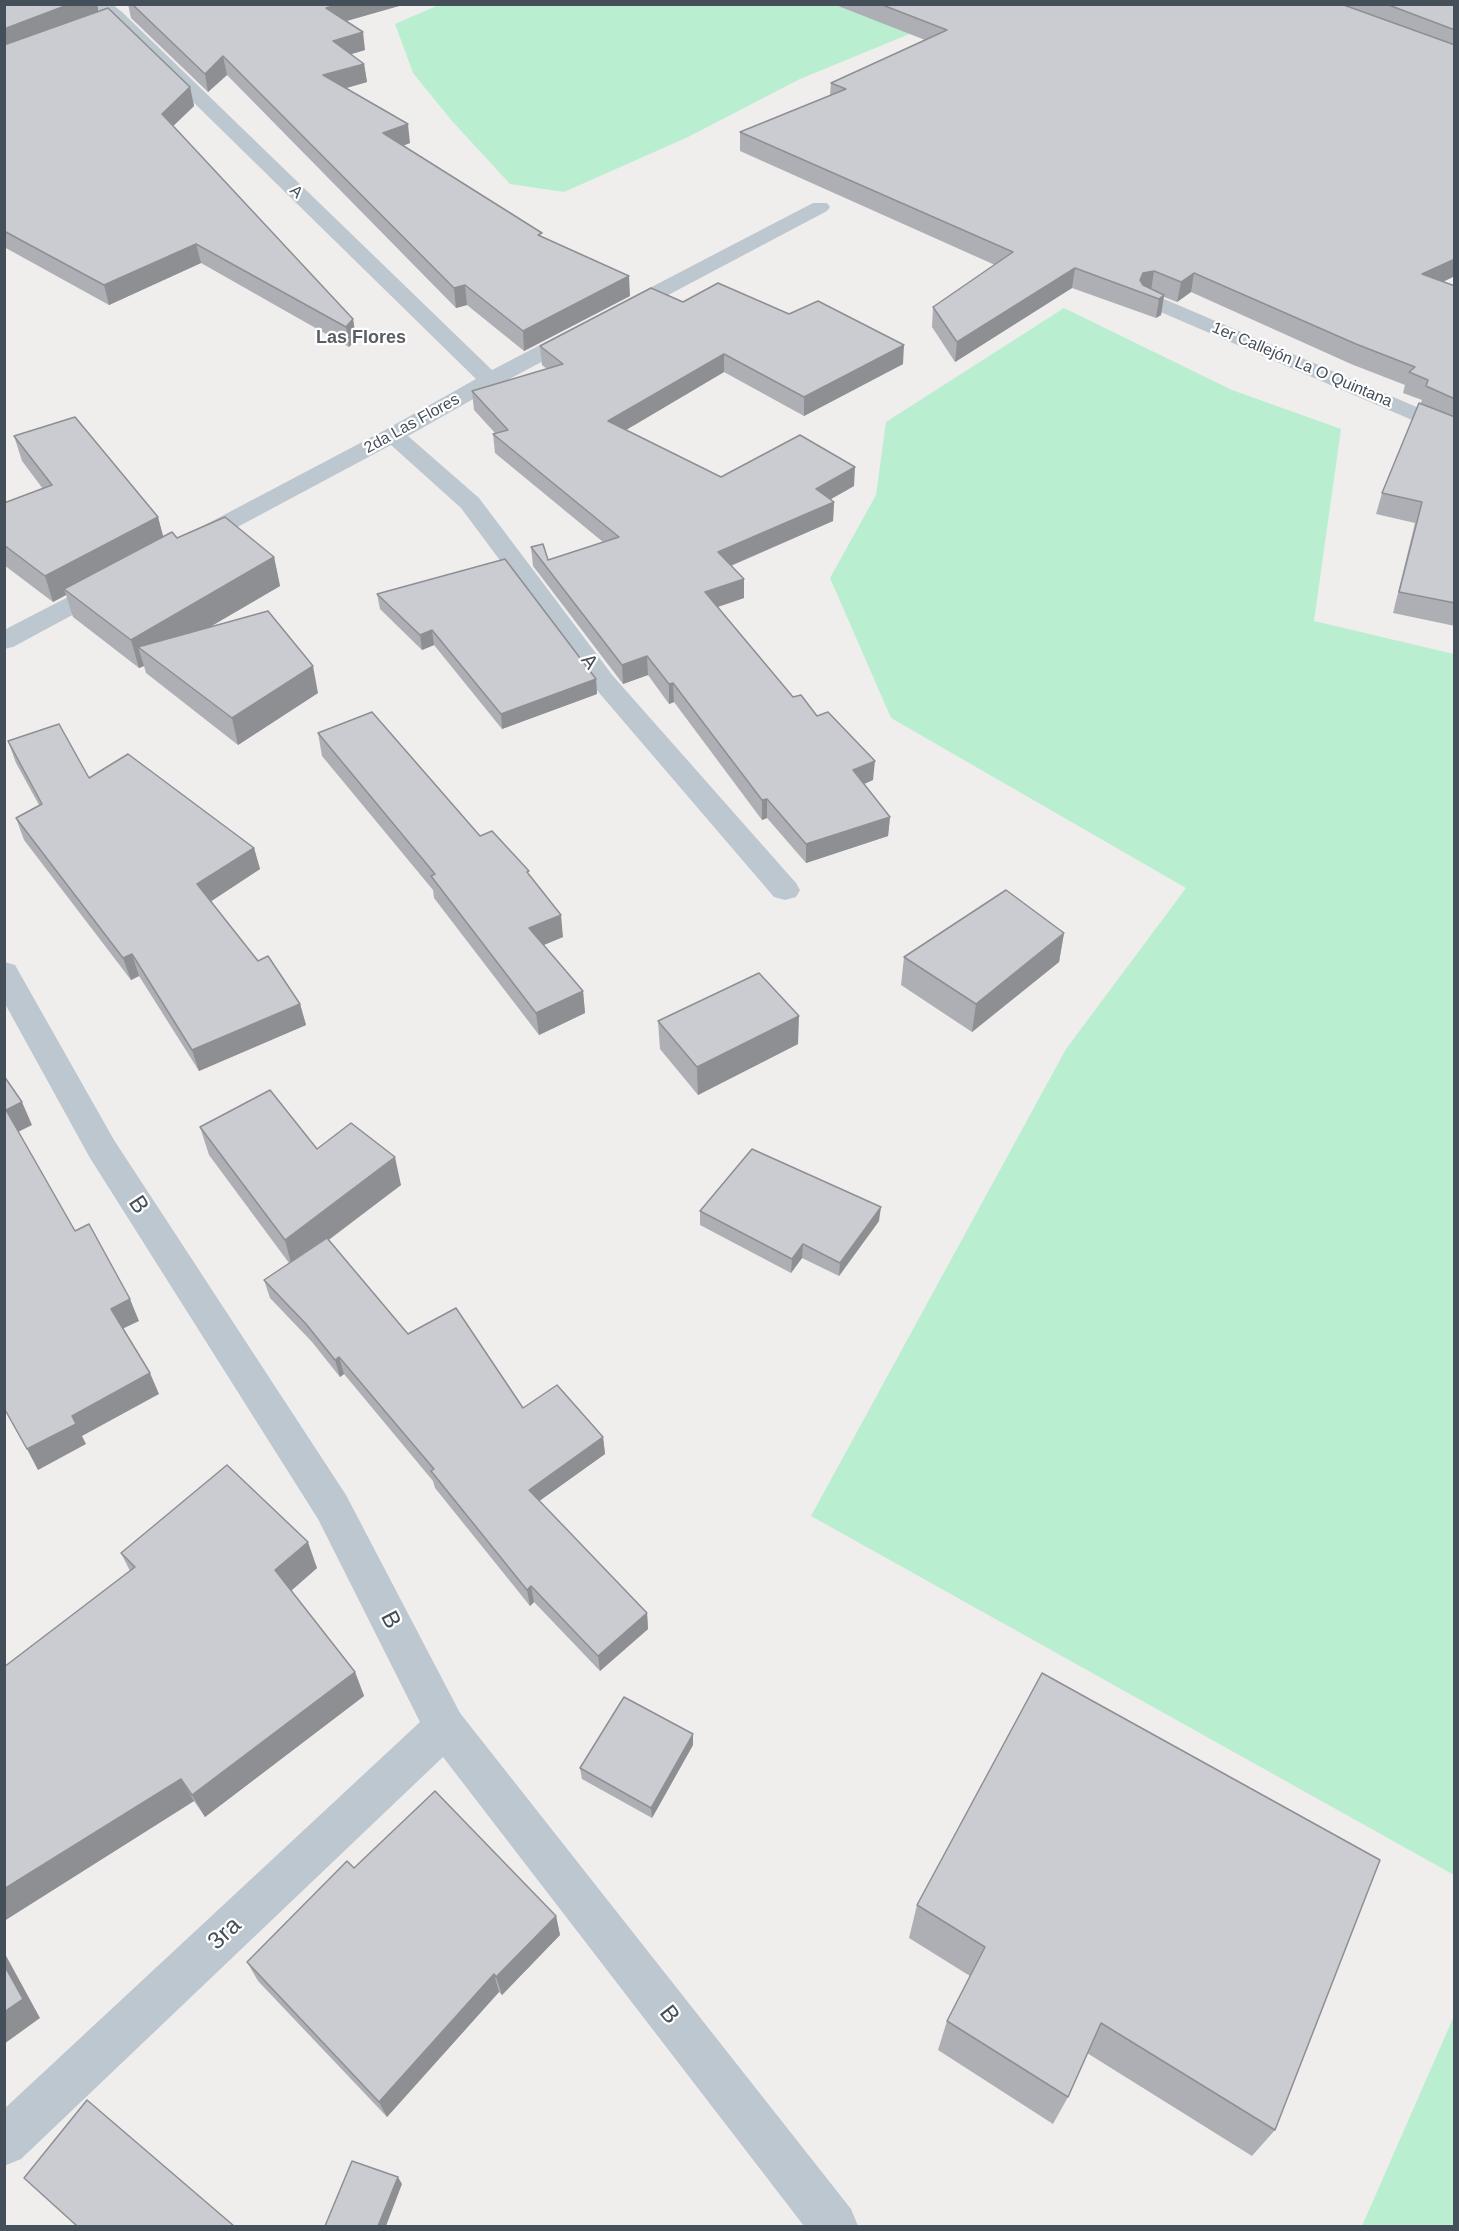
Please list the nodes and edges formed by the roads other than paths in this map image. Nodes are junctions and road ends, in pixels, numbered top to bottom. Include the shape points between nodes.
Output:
1 (136, 8) edge
2 (108, 10) edge
3 (93, 24) edge
4 (820, 207) dead end
5 (1150, 299) edge
6 (490, 380) junction
7 (1455, 431) edge
8 (393, 435) junction
9 (173, 552) edge
10 (131, 574) edge
11 (4, 641) edge
12 (785, 890) dead end
13 (4, 973) edge
14 (445, 1727) junction
15 (4, 2142) edge
16 (834, 2226) edge

1 - 2 street
2 - 3 street
2 - 6 street, A
4 - 6 street, 2da Las Flores
5 - 7 street, 1er Callejón La O Quintana
6 - 8 street, 2da Las Flores
8 - 9 street, 2da Las Flores
8 - 12 street, A via 470,503 604,682
10 - 11 street
13 - 14 street, B via 102,1149 332,1507
14 - 15 street, 3ra
14 - 16 street, B

